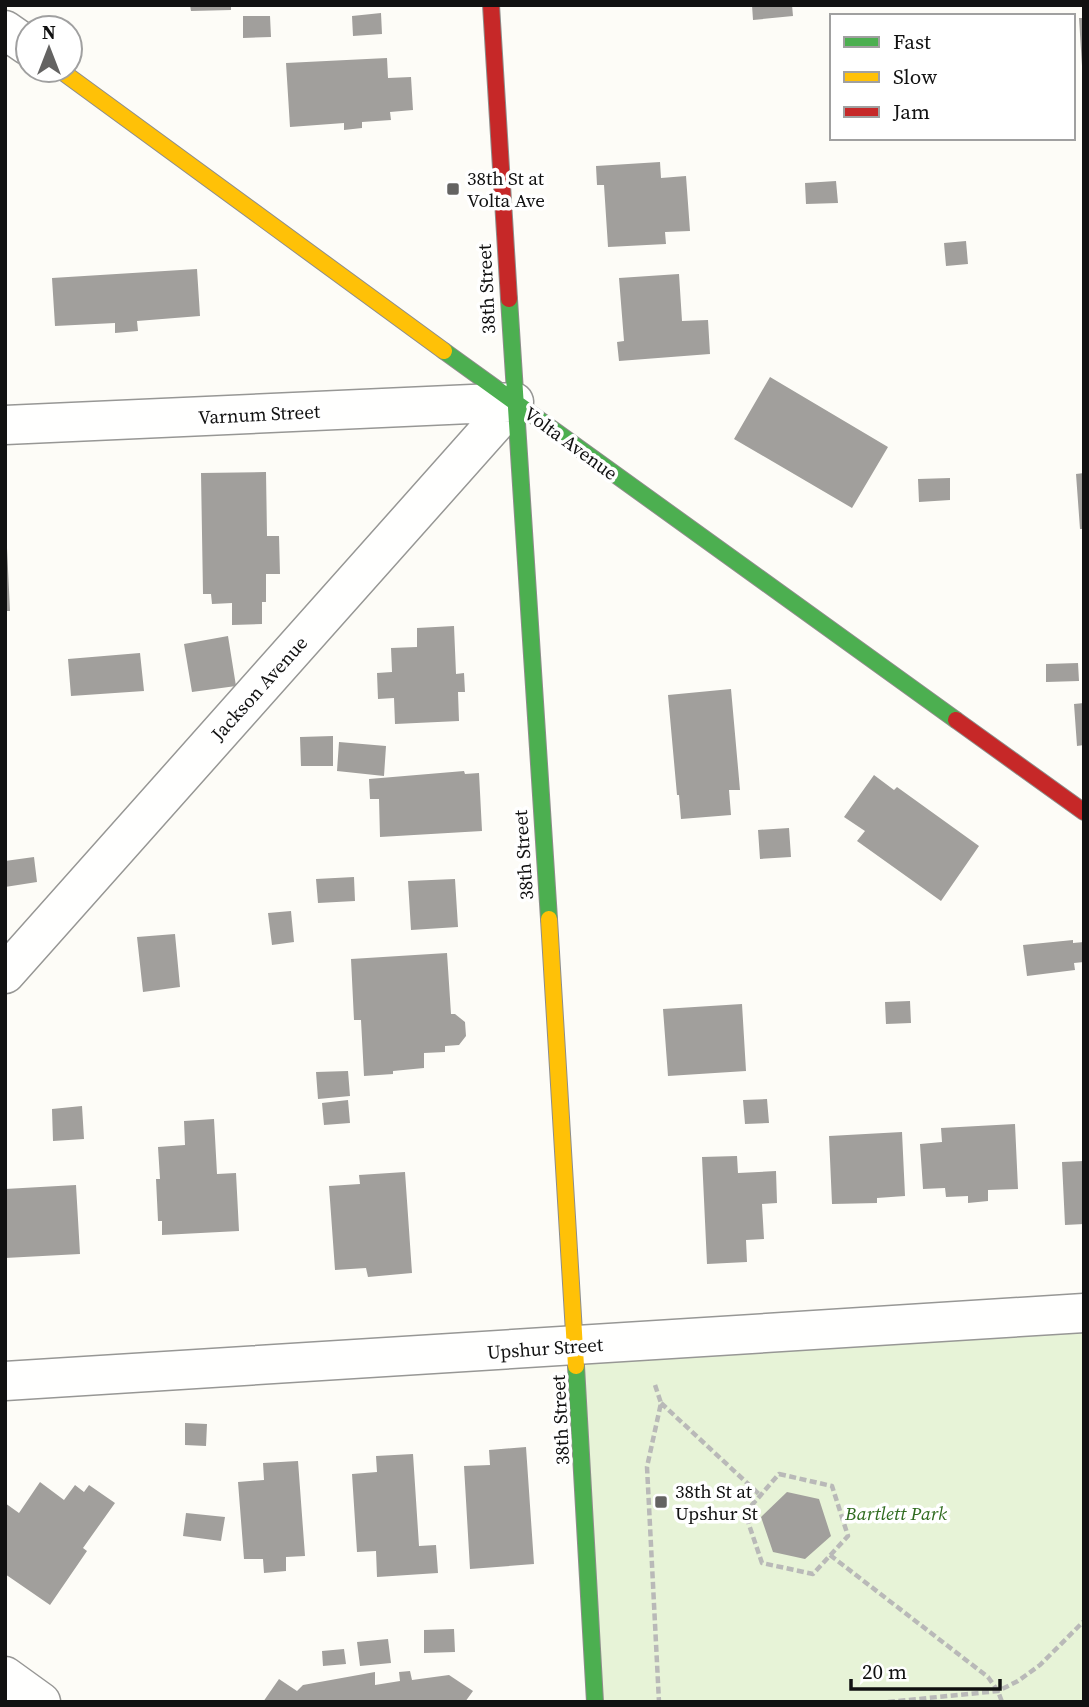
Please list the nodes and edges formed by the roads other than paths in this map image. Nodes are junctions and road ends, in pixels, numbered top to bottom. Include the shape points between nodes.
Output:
1 (491, 5) edge
2 (79, 84) edge
3 (514, 402) junction
4 (5, 425) edge
5 (1084, 812) edge
6 (5, 974) edge
7 (1084, 1313) edge
8 (577, 1346) junction
9 (5, 1381) edge
10 (5, 1676) edge
11 (41, 1702) edge
12 (596, 1702) edge

1 - 3 main road, 38th Street
2 - 3 main road, Volta Avenue
3 - 4 street, Varnum Street
3 - 5 main road, Volta Avenue
3 - 6 street, Jackson Avenue
3 - 8 main road, 38th Street
7 - 8 street, Upshur Street
8 - 9 street, Upshur Street
8 - 12 main road, 38th Street
10 - 11 street

